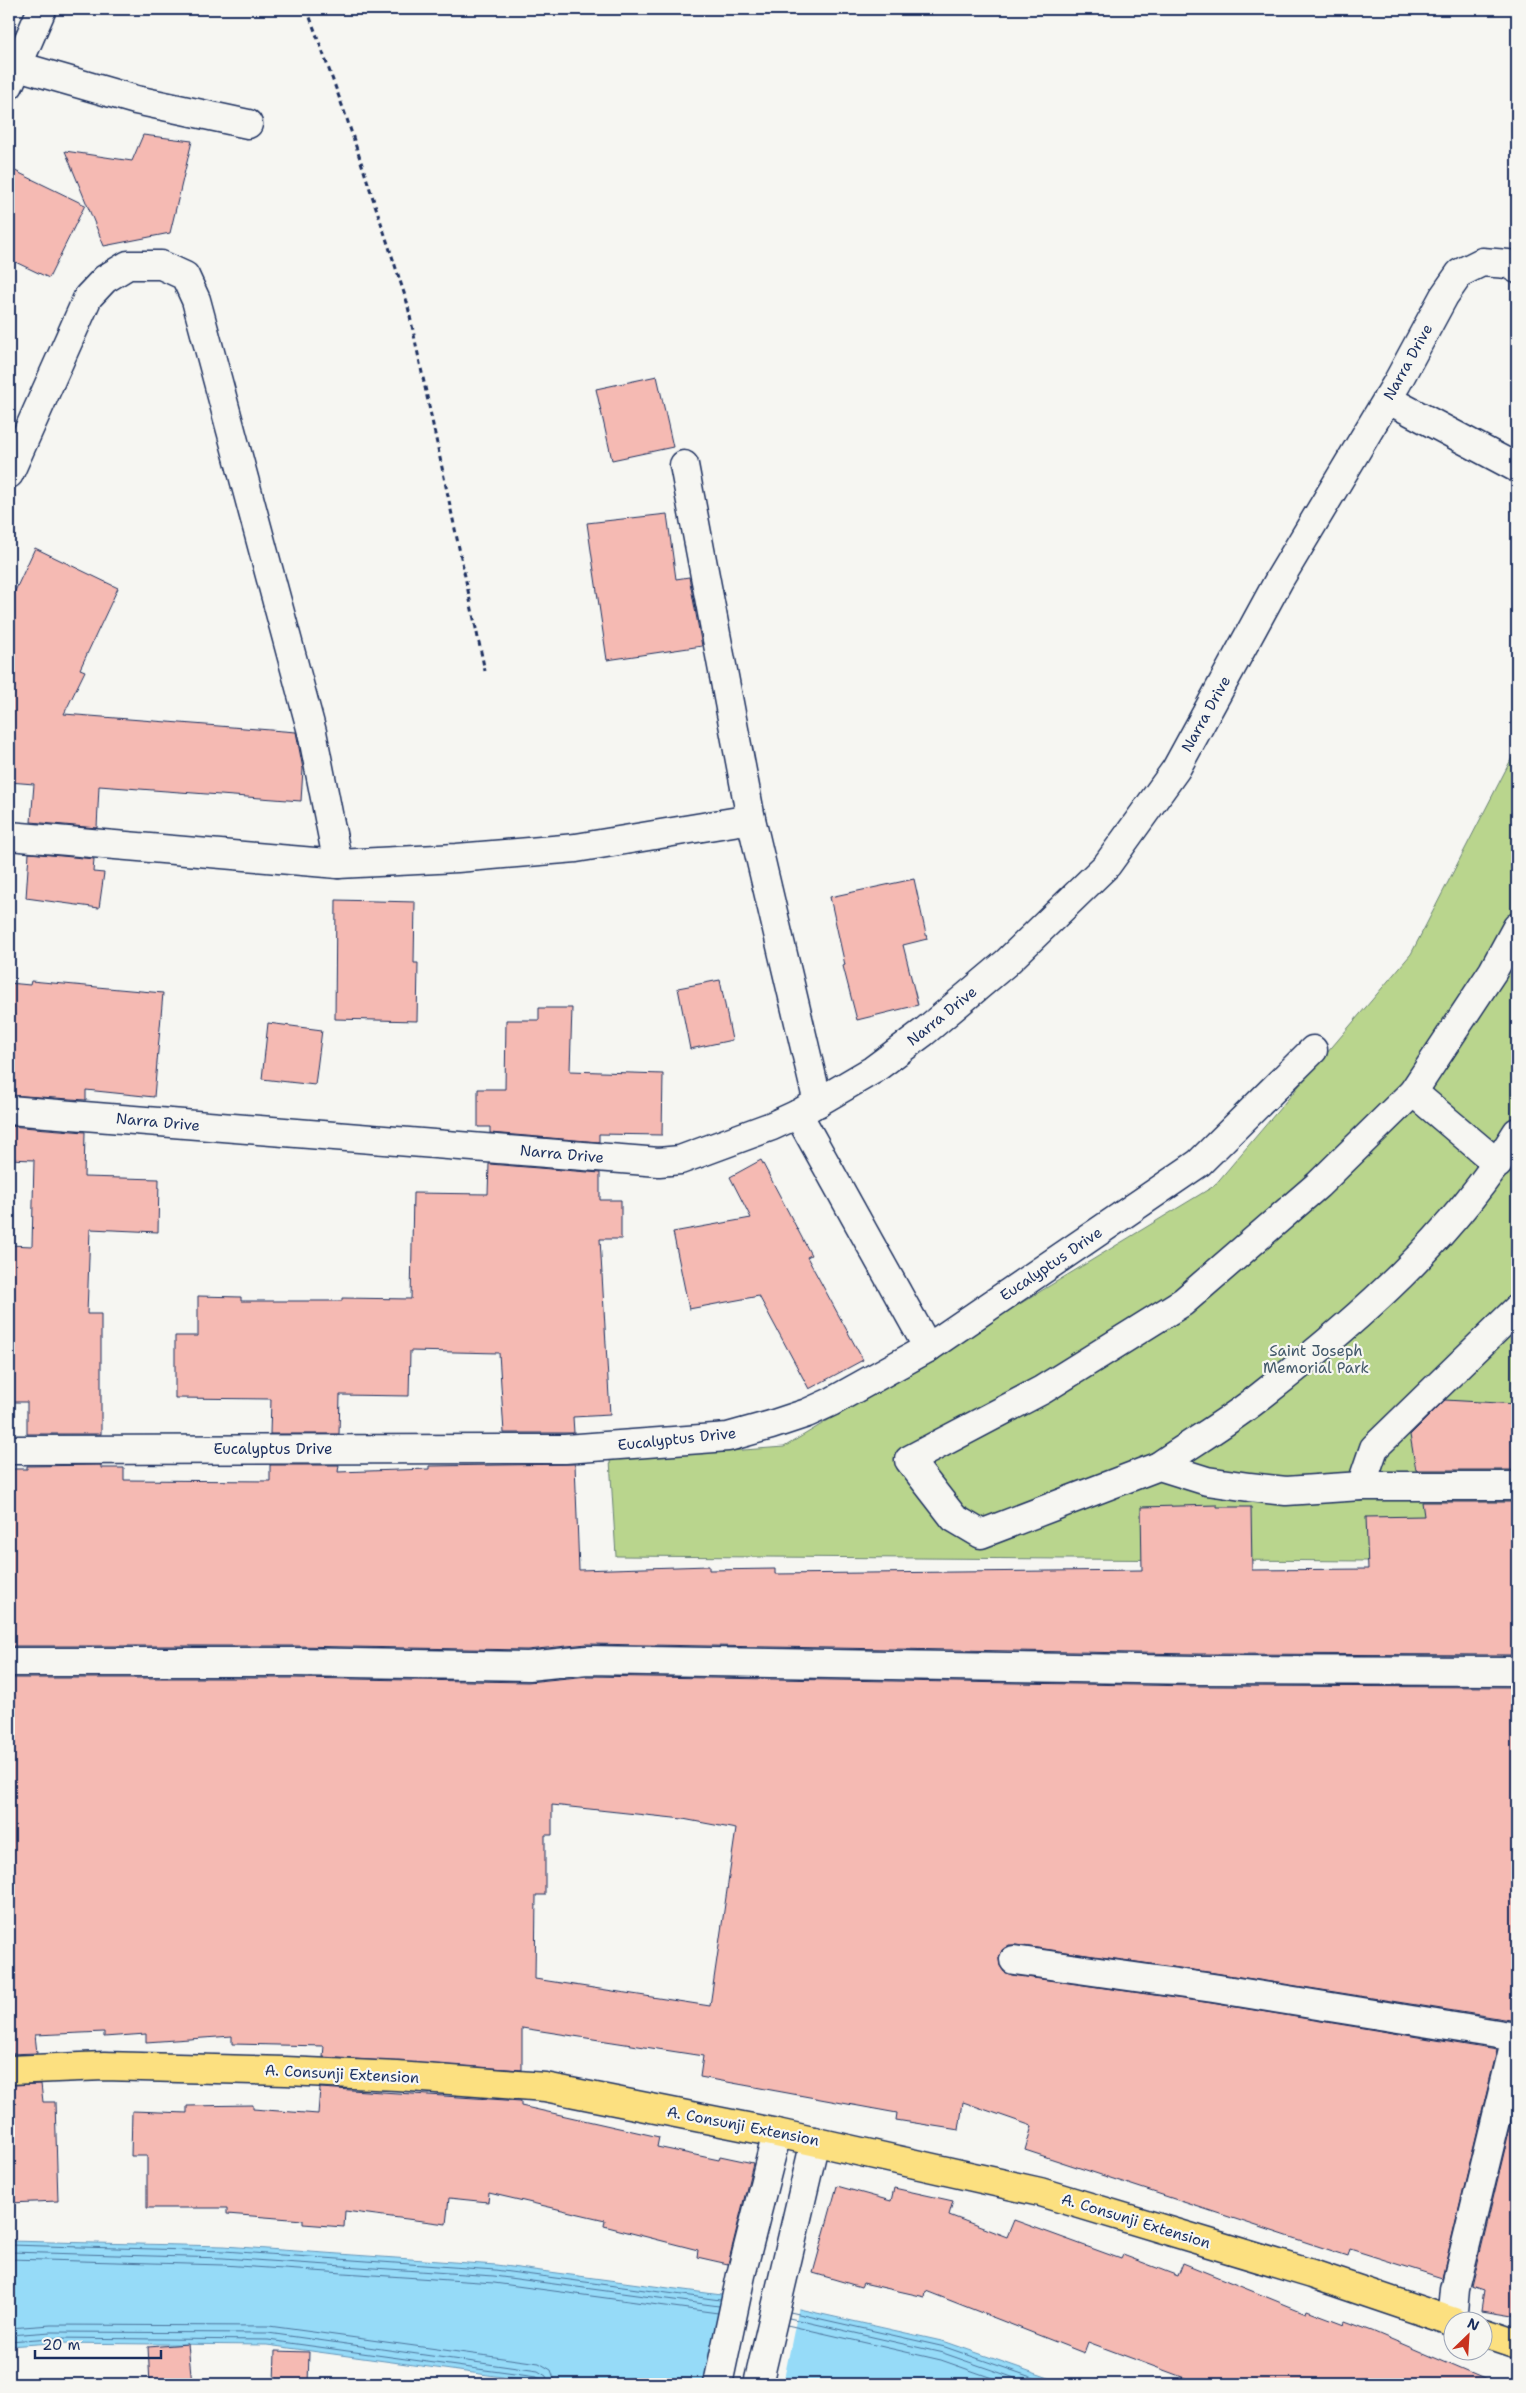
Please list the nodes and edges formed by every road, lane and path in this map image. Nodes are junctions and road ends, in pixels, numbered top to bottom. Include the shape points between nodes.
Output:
1 (42, 9) edge
2 (306, 9) edge
3 (13, 76) edge
4 (248, 124) dead end
5 (1517, 269) edge
6 (1387, 399) junction
7 (684, 465) dead end
8 (1517, 468) edge
9 (9, 474) edge
10 (485, 671) dead end
11 (751, 819) junction
12 (9, 836) edge
13 (338, 864) junction
14 (1517, 927) edge
15 (1313, 1050) dead end
16 (1413, 1092) junction
17 (808, 1108) junction
18 (9, 1110) edge
19 (1517, 1132) edge
20 (1498, 1164) junction
21 (1517, 1309) edge
22 (928, 1348) junction
23 (9, 1450) edge
24 (1159, 1466) junction
25 (1361, 1486) junction
26 (1517, 1486) edge
27 (9, 1662) edge
28 (1517, 1671) edge
29 (1014, 1960) dead end
30 (1517, 2037) edge
31 (9, 2070) edge
32 (777, 2132) junction
33 (815, 2141) junction
34 (1454, 2310) edge
35 (1444, 2319) edge
36 (1494, 2336) edge
37 (1517, 2344) edge
38 (718, 2384) edge
39 (758, 2384) edge

1 - 3 street
2 - 10 path via 347,119 407,302
3 - 4 street
5 - 6 street, Narra Drive via 1508,264 1482,262 1460,273
6 - 8 street
6 - 17 street, Narra Drive via 1279,580 1176,769 1107,866 1006,963 924,1032 873,1070
7 - 11 street
9 - 13 street via 88,297 105,278 128,266 161,265 185,276 196,300 310,723
11 - 13 street via 576,848
11 - 17 street
12 - 13 street
14 - 16 street via 1493,971
15 - 22 street, Eucalyptus Drive via 1199,1163
16 - 20 street
16 - 24 street via 1318,1184 1183,1302 1042,1390 909,1460 954,1518 980,1534
17 - 18 street, Narra Drive via 738,1140 688,1157 659,1162
17 - 22 street
19 - 20 street
20 - 24 street via 1435,1242 1356,1316 1261,1396
21 - 25 street via 1374,1448
22 - 23 street, Eucalyptus Drive via 807,1413 728,1437 565,1448
24 - 25 street via 1208,1481 1286,1491
25 - 26 street
27 - 28 street via 528,1666 587,1660 1198,1670
29 - 30 street
30 - 34 street via 1455,2290
31 - 32 main road, A. Consunji Extension via 104,2066 286,2071 545,2087
32 - 33 main road, A. Consunji Extension
32 - 38 street
33 - 35 main road, A. Consunji Extension via 1040,2192 1312,2274
33 - 39 street
36 - 37 main road

